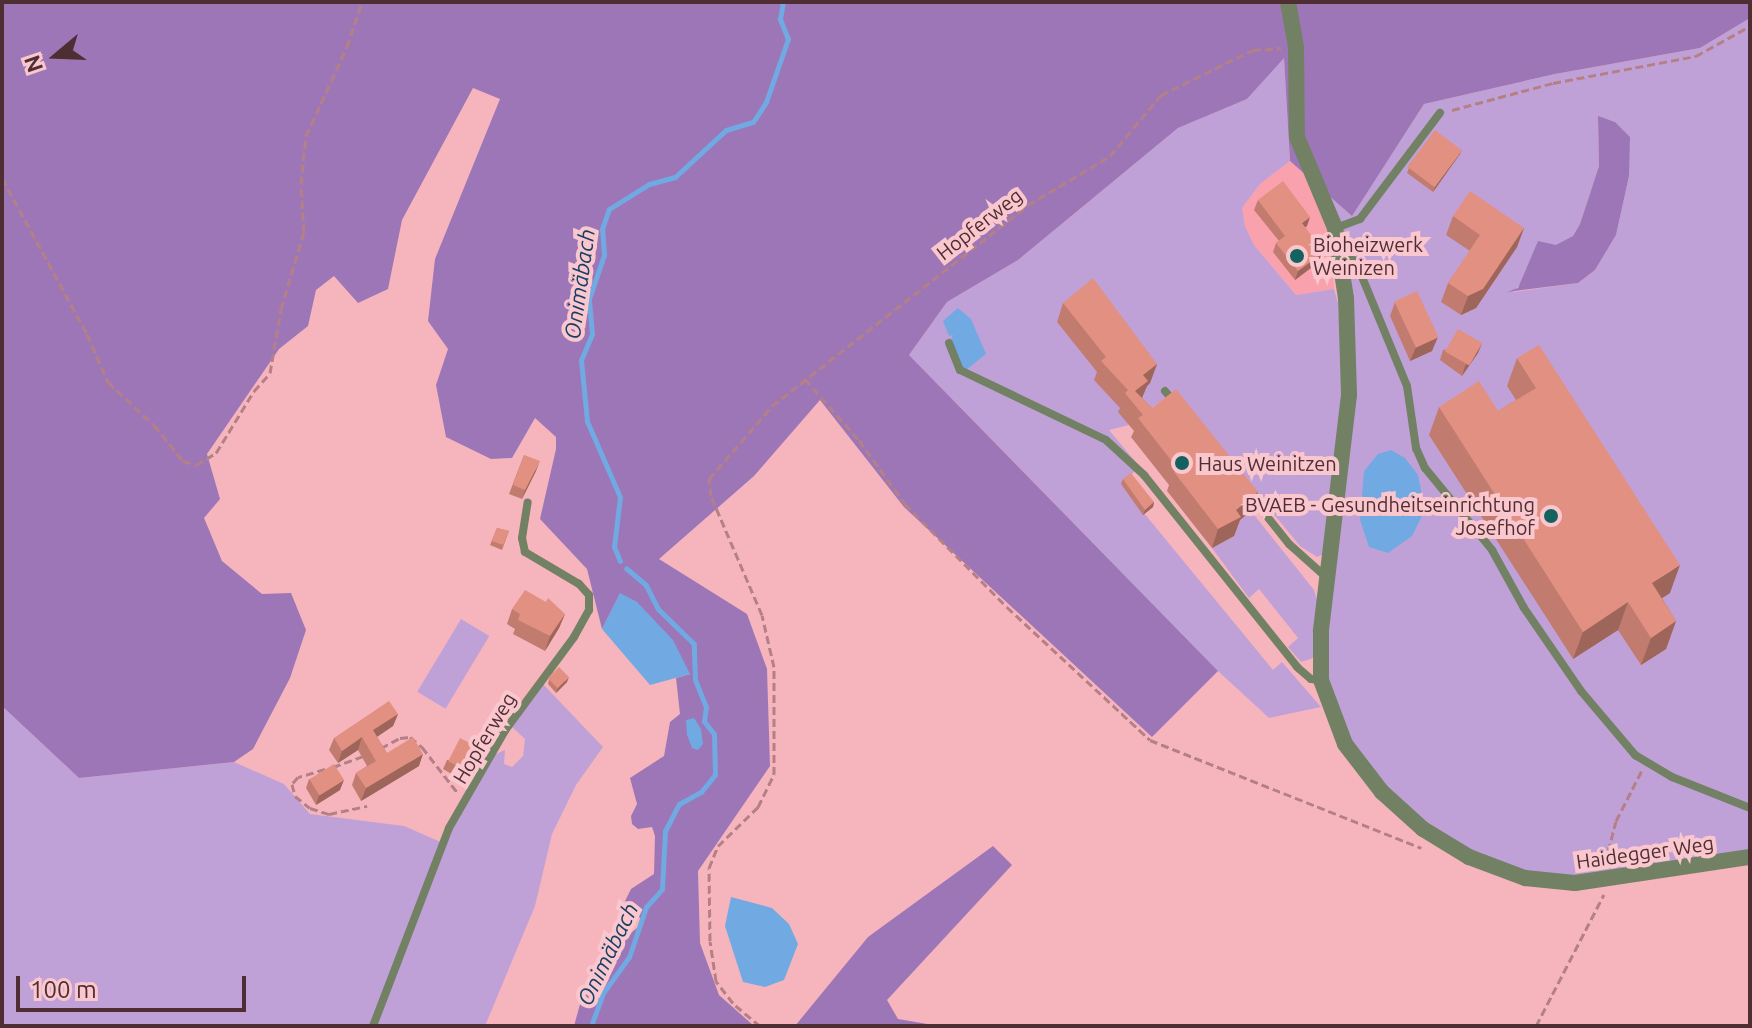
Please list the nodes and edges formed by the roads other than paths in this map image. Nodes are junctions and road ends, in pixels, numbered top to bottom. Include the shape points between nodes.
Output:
1 (1288, 2) edge
2 (1440, 113) road end
3 (1335, 228) junction
4 (949, 343) dead end
5 (1165, 391) dead end
6 (1184, 414) edge
7 (1241, 485) edge
8 (528, 502) dead end
9 (1327, 578) junction
10 (1321, 680) junction
11 (1750, 808) edge
12 (1750, 857) edge
13 (373, 1026) edge

1 - 3 street, Haidegger Weg via 1296,47 1297,137
2 - 3 lane via 1360,219
3 - 9 street, Haidegger Weg via 1346,298 1349,395
3 - 11 lane via 1360,272 1407,386 1416,448 1425,468 1492,550 1581,691 1635,755 1683,782
4 - 10 lane via 960,370 1106,440 1144,475 1297,667
5 - 6 lane
7 - 9 lane via 1289,544
8 - 13 lane, Hopferweg via 525,552 579,584 589,595 589,610 521,705 464,801 431,869
9 - 10 street, Haidegger Weg
10 - 12 street, Haidegger Weg via 1335,723 1362,768 1433,836 1479,861 1525,878 1600,885

